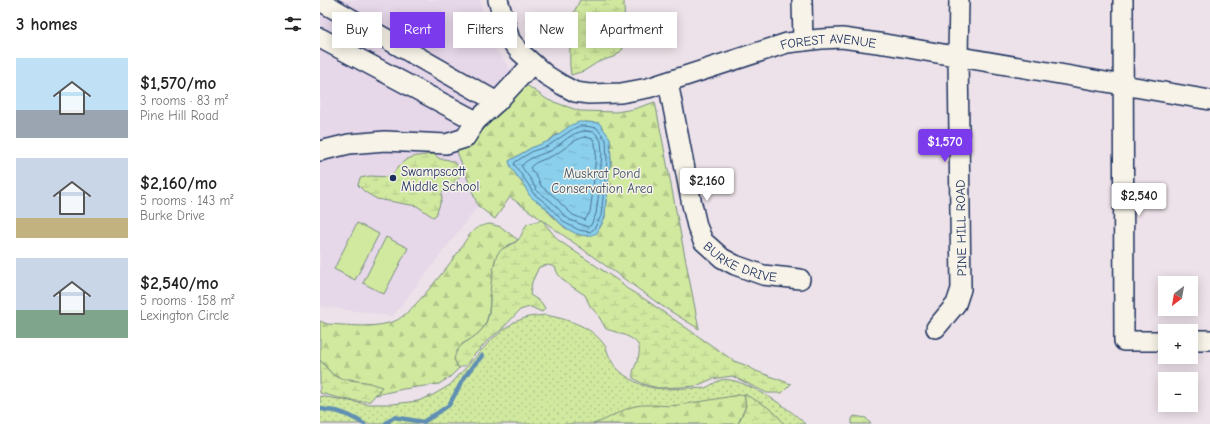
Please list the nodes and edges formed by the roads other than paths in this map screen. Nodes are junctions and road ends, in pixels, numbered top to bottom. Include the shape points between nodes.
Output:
1 (498, 0) edge
2 (802, 0) edge
3 (959, 0) edge
4 (1123, 0) edge
5 (320, 1) edge
6 (320, 38) edge
7 (803, 40) junction
8 (958, 56) junction
9 (532, 64) junction
10 (668, 82) junction
11 (1123, 85) junction
12 (1210, 100) edge
13 (497, 102) junction
14 (476, 121) junction
15 (320, 150) edge
16 (800, 279) dead end
17 (936, 328) dead end
18 (1198, 340) edge
19 (1210, 340) edge
20 (1158, 341) edge

1 - 9 street, FOREST AVENUE via 510,40
2 - 7 street
3 - 8 street, PINE HILL ROAD
4 - 11 street
5 - 13 street
6 - 14 street
7 - 8 street, FOREST AVENUE via 860,40
7 - 10 street, FOREST AVENUE
8 - 11 street, FOREST AVENUE
8 - 17 street, PINE HILL ROAD via 961,289 956,304
9 - 10 street, FOREST AVENUE via 562,86 575,92 589,94 621,93
9 - 13 street
10 - 16 street, BURKE DRIVE via 691,200 703,241 722,258 735,265 763,275
11 - 12 street, FOREST AVENUE
11 - 20 street via 1124,341
13 - 14 street
14 - 15 street via 465,138 446,144 386,141 349,144
18 - 19 street

